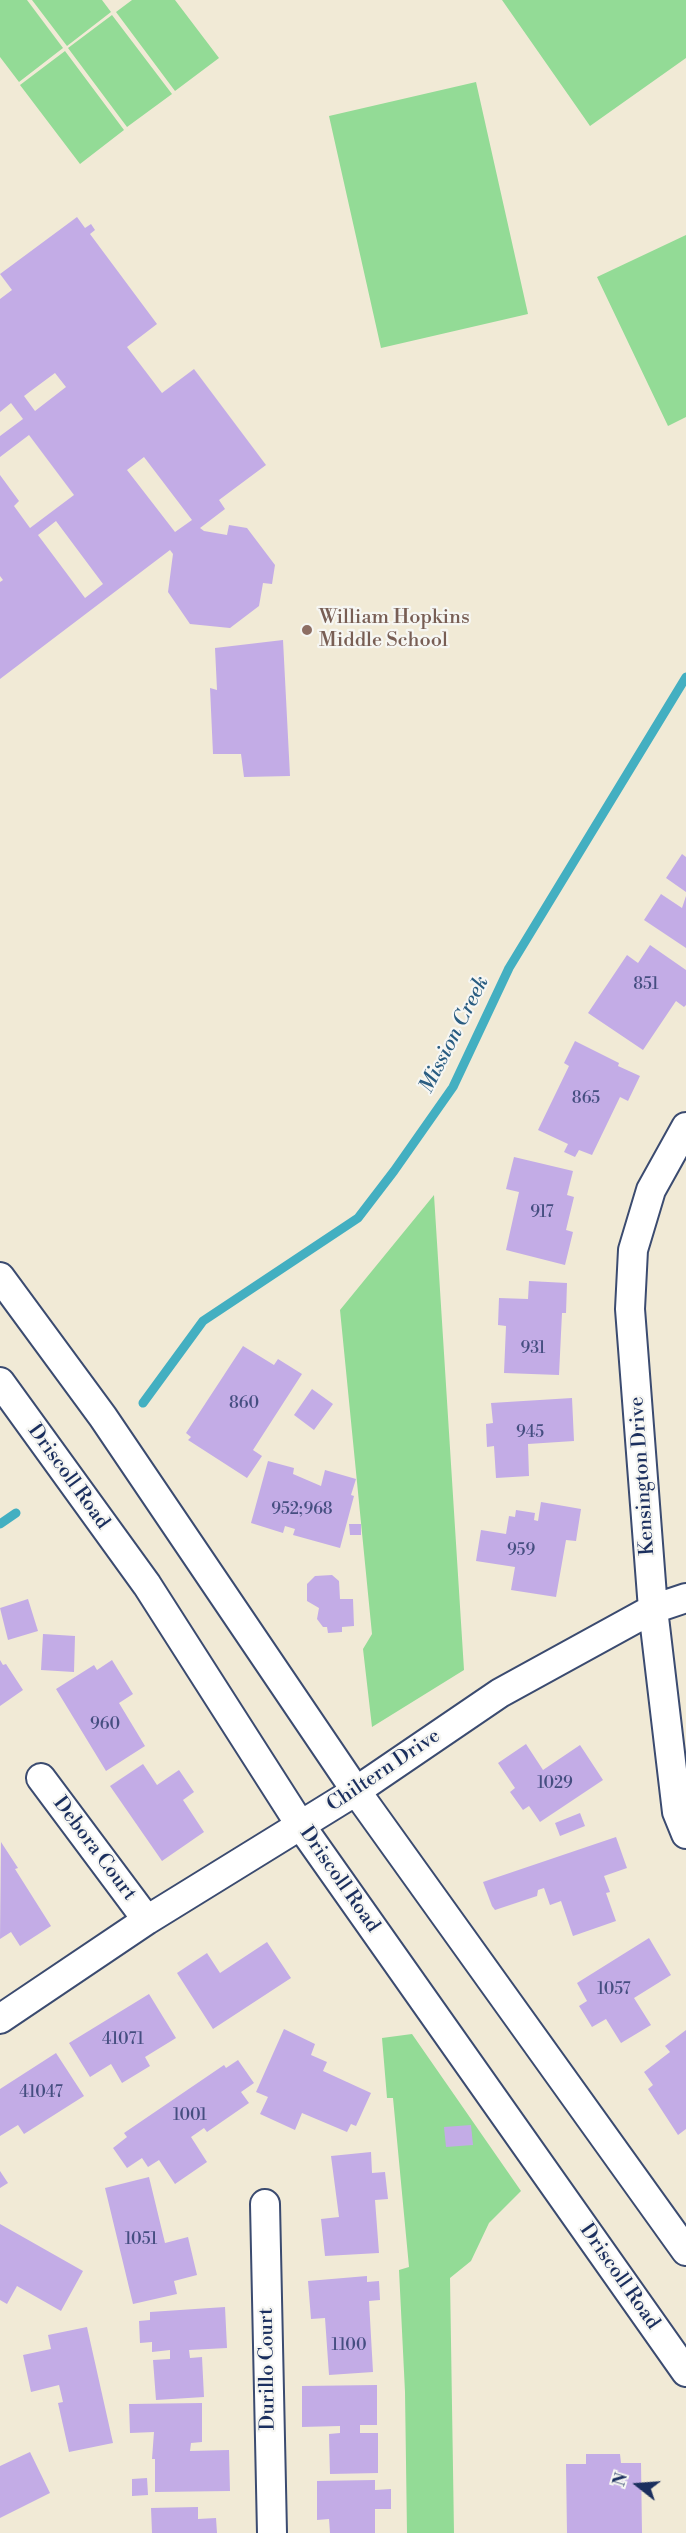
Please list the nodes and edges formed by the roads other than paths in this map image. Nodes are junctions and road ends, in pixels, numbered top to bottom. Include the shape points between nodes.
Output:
1 (686, 1127) edge
2 (0, 1277) edge
3 (0, 1382) edge
4 (686, 1598) edge
5 (653, 1609) junction
6 (41, 1778) dead end
7 (356, 1791) junction
8 (301, 1826) junction
9 (686, 1834) edge
10 (147, 1920) junction
11 (0, 2019) edge
12 (265, 2204) dead end
13 (686, 2251) edge
14 (686, 2372) edge
15 (272, 2533) edge

1 - 5 street, Kensington Drive via 651,1190 633,1250 630,1309
2 - 7 street via 103,1416
3 - 8 street, Driscoll Road via 147,1585
4 - 5 street, Chiltern Drive
5 - 7 street, Chiltern Drive via 500,1693
5 - 9 street, Kensington Drive via 677,1812
6 - 10 street, Debora Court
7 - 8 street, Chiltern Drive
7 - 13 street
8 - 10 street, Chiltern Drive
8 - 14 street, Driscoll Road
10 - 11 street, Chiltern Drive
12 - 15 street, Durillo Court

